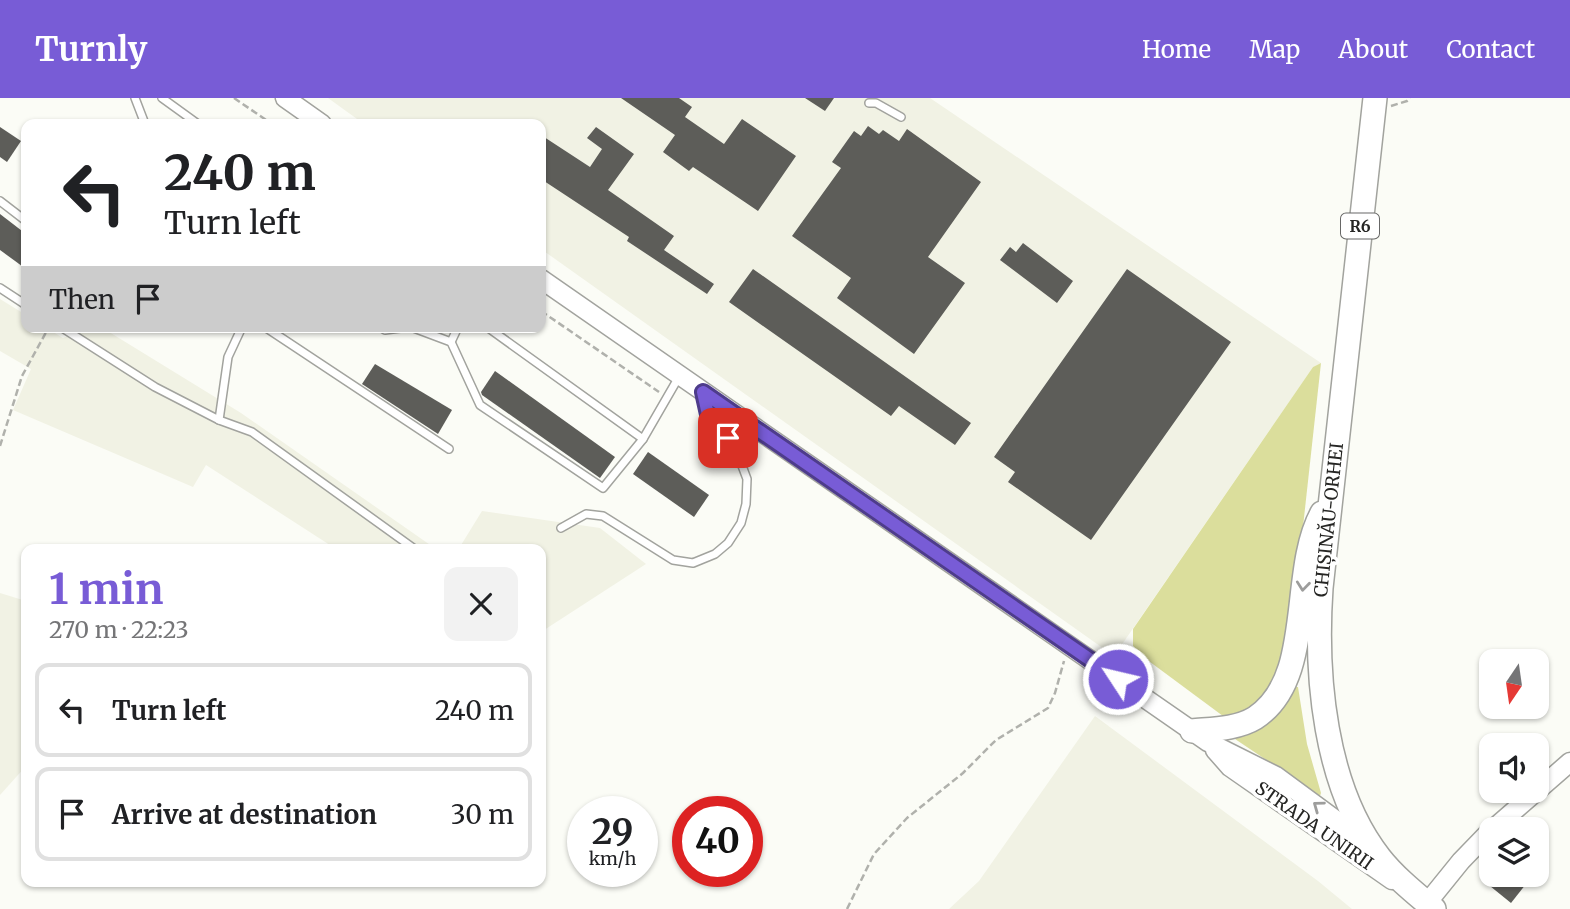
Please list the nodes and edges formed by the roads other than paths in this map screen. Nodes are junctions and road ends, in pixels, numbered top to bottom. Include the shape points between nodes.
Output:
1 (135, 98) edge
2 (162, 98) edge
3 (285, 98) edge
4 (1375, 98) edge
5 (869, 103) dead end
6 (901, 117) dead end
7 (143, 119) edge
8 (191, 119) edge
9 (315, 119) edge
10 (0, 201) edge
11 (21, 217) edge
12 (546, 282) edge
13 (0, 288) edge
14 (21, 301) edge
15 (70, 333) edge
16 (239, 333) edge
17 (274, 333) edge
18 (427, 333) edge
19 (456, 333) edge
20 (495, 333) edge
21 (452, 342) junction
22 (681, 374) junction
23 (703, 392) junction
24 (219, 420) junction
25 (643, 439) junction
26 (449, 449) dead end
27 (1331, 498) junction
28 (561, 528) dead end
29 (408, 544) edge
30 (1200, 737) junction
31 (1567, 764) edge
32 (1507, 817) edge
33 (1362, 835) junction
34 (1328, 836) junction
35 (1479, 843) edge
36 (1430, 906) edge

1 - 7 lane
2 - 8 lane
3 - 9 street
4 - 27 main road, CHIȘINĂU-ORHEI / R6
5 - 6 lane
10 - 11 lane
12 - 22 street, STRADA UNIRII
13 - 14 lane
15 - 24 lane via 155,387
16 - 24 lane via 228,357
17 - 26 lane
18 - 21 lane
19 - 21 lane
20 - 25 lane
21 - 25 lane via 480,405 603,488
22 - 23 street, STRADA UNIRII
22 - 25 lane
23 - 28 lane via 709,419 728,438 747,479 741,523 728,542 715,554 693,563 673,560 603,516 586,514
23 - 30 street, STRADA UNIRII
24 - 29 lane via 252,432
27 -> 30 main road via 1307,552 1293,662 1276,696 1254,718
27 - 33 main road, CHIȘINĂU-ORHEI / R6 via 1318,632 1320,684 1342,786
33 -> 30 street, STRADA UNIRII via 1276,776
30 - 34 street, STRADA UNIRII via 1230,767
31 - 32 street
33 - 34 street via 1344,840
33 - 36 main road, CHIȘINĂU-ORHEI / R6 via 1398,878
34 - 36 street, STRADA UNIRII
35 - 36 street

